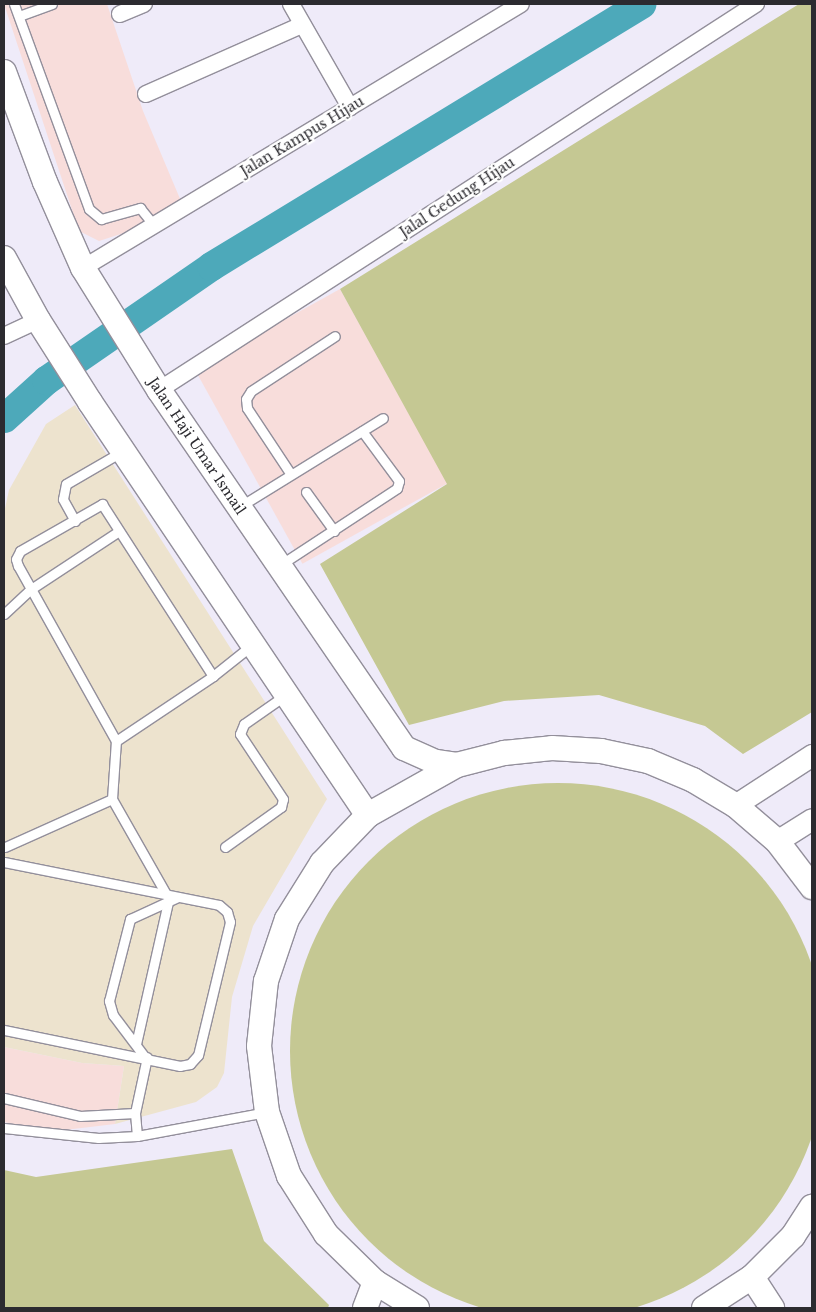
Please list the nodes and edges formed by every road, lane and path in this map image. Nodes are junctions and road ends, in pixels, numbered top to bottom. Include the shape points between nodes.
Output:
1 (14, 4) edge
2 (52, 4) edge
3 (144, 4) edge
4 (291, 4) edge
5 (521, 4) edge
6 (756, 4) edge
7 (120, 14) dead end
8 (19, 16) junction
9 (302, 25) junction
10 (4, 72) edge
11 (146, 94) dead end
12 (350, 107) junction
13 (154, 225) junction
14 (4, 258) edge
15 (83, 268) junction
16 (42, 327) junction
17 (4, 336) edge
18 (335, 336) dead end
19 (156, 385) junction
20 (383, 418) dead end
21 (362, 431) junction
22 (123, 451) junction
23 (290, 473) junction
24 (306, 492) dead end
25 (239, 507) junction
26 (75, 520) junction
27 (119, 531) junction
28 (334, 531) junction
29 (278, 566) junction
30 (31, 588) junction
31 (4, 614) edge
32 (253, 644) junction
33 (213, 676) junction
34 (287, 694) junction
35 (116, 741) junction
36 (812, 755) edge
37 (457, 765) junction
38 (112, 799) junction
39 (735, 805) junction
40 (368, 815) junction
41 (812, 819) edge
42 (777, 841) junction
43 (4, 847) edge
44 (226, 847) dead end
45 (4, 862) edge
46 (18, 865) junction
47 (812, 887) edge
48 (167, 898) junction
49 (4, 1030) edge
50 (136, 1044) junction
51 (145, 1057) junction
52 (4, 1098) edge
53 (267, 1112) junction
54 (135, 1113) junction
55 (4, 1128) edge
56 (137, 1136) junction
57 (812, 1207) edge
58 (752, 1277) junction
59 (375, 1282) junction
60 (366, 1308) edge
61 (417, 1308) edge
62 (704, 1308) edge
63 (772, 1308) edge

1 - 8 lane
2 - 8 lane
3 - 7 street
4 - 9 street
5 - 12 street, Jalan Kampus Hijau
6 - 19 street, Jalal Gedung Hijau
8 - 13 lane via 89,209 101,219 134,207 145,210
9 - 11 street
9 - 12 street
10 - 15 main road, Jalan Haji Umar Ismail via 45,182
12 - 13 street, Jalan Kampus Hijau
13 - 15 street, Jalan Kampus Hijau
14 - 16 main road
15 - 19 main road, Jalan Haji Umar Ismail
16 - 17 street
16 - 22 main road
18 - 23 lane via 251,391 246,399 247,408
19 - 25 main road, Jalan Haji Umar Ismail
20 - 21 lane
21 - 23 lane
21 - 28 lane via 399,485
22 - 26 lane via 66,484 62,499
22 - 32 main road
23 - 25 lane
24 - 28 lane
25 - 29 main road, Jalan Haji Umar Ismail
26 - 27 lane via 102,504
26 - 30 lane via 20,551 16,559
27 - 30 lane
27 - 33 lane
28 - 29 lane
29 - 37 main road, Jalan Haji Umar Ismail via 404,748 427,759
30 - 31 lane
30 - 35 lane
32 - 33 lane
32 - 34 main road
33 - 35 lane
34 - 40 main road
34 - 44 lane via 244,724 240,734 283,800 281,807
35 - 38 lane
36 - 39 street
37 - 39 main road via 552,748 601,751 648,761 694,780
37 - 40 main road
38 - 43 lane
38 - 48 lane
39 - 42 main road
40 - 53 main road via 322,863 288,919 269,972 259,1046
41 - 42 street
42 - 47 main road
43 - 46 lane
45 - 46 lane
46 - 48 lane
48 - 50 lane
48 - 50 lane via 130,919 109,1001 113,1015
48 - 51 lane via 219,905 228,912 230,922 198,1055 190,1064 180,1066
49 - 51 lane
50 - 51 lane
51 - 54 lane
52 - 54 lane via 80,1116
53 - 56 lane
53 - 59 main road via 289,1176 326,1234
54 - 56 lane
55 - 56 lane via 98,1138
57 - 58 main road via 793,1236
58 - 62 main road
58 - 63 main road
59 - 60 main road
59 - 61 main road

